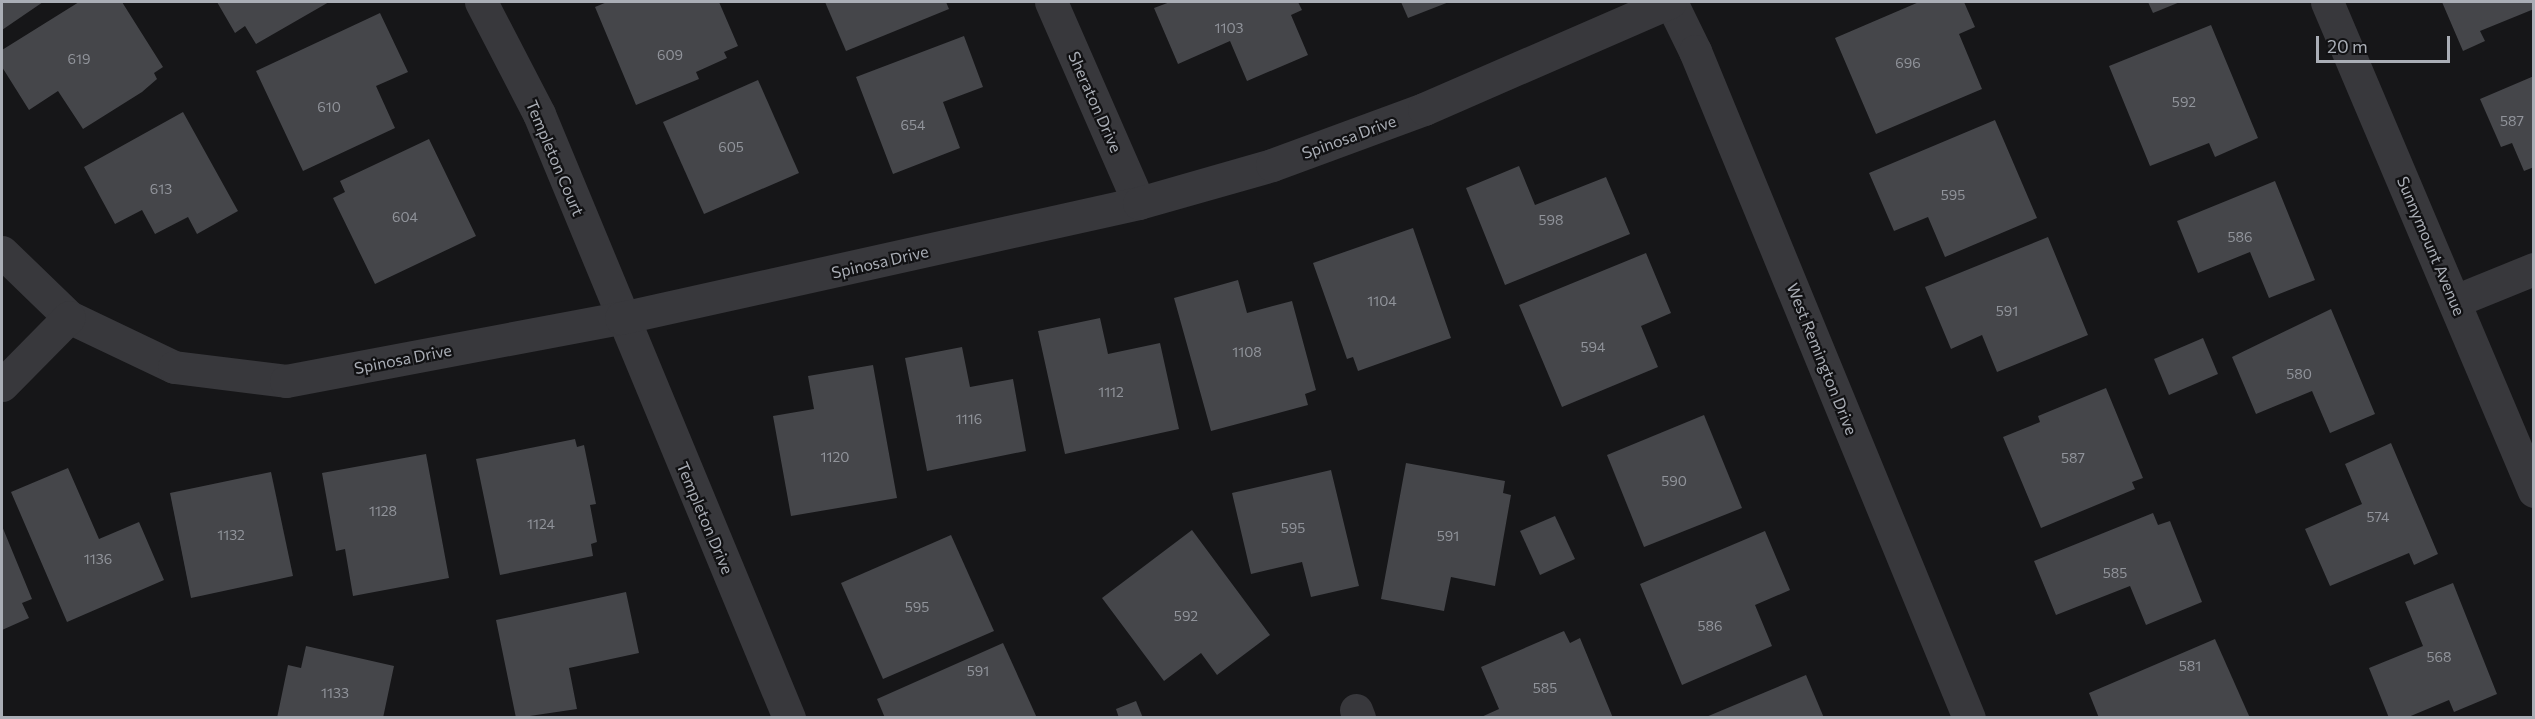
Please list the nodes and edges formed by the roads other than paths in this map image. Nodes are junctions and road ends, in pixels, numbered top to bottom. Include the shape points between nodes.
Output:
1 (481, 2) edge
2 (1051, 2) edge
3 (1671, 2) edge
4 (2327, 2) edge
5 (1139, 203) junction
6 (2, 252) edge
7 (2534, 269) edge
8 (2455, 301) junction
9 (69, 316) junction
10 (621, 318) junction
11 (2, 385) edge
12 (2534, 491) edge
13 (780, 715) edge
14 (1969, 717) edge

1 - 10 street, Templeton Court via 539,114
2 - 5 street, Sheraton Drive
3 - 5 street, Spinosa Drive via 1424,109 1272,165
3 - 14 street, West Remington Drive via 1695,51
4 - 8 street, Sunnymount Avenue
5 - 10 street, Spinosa Drive
6 - 9 street, Spinosa Drive
7 - 8 street
8 - 12 street, Sunnymount Avenue
9 - 10 street, Spinosa Drive via 174,366 286,381
9 - 11 street
10 - 13 street, Templeton Drive

